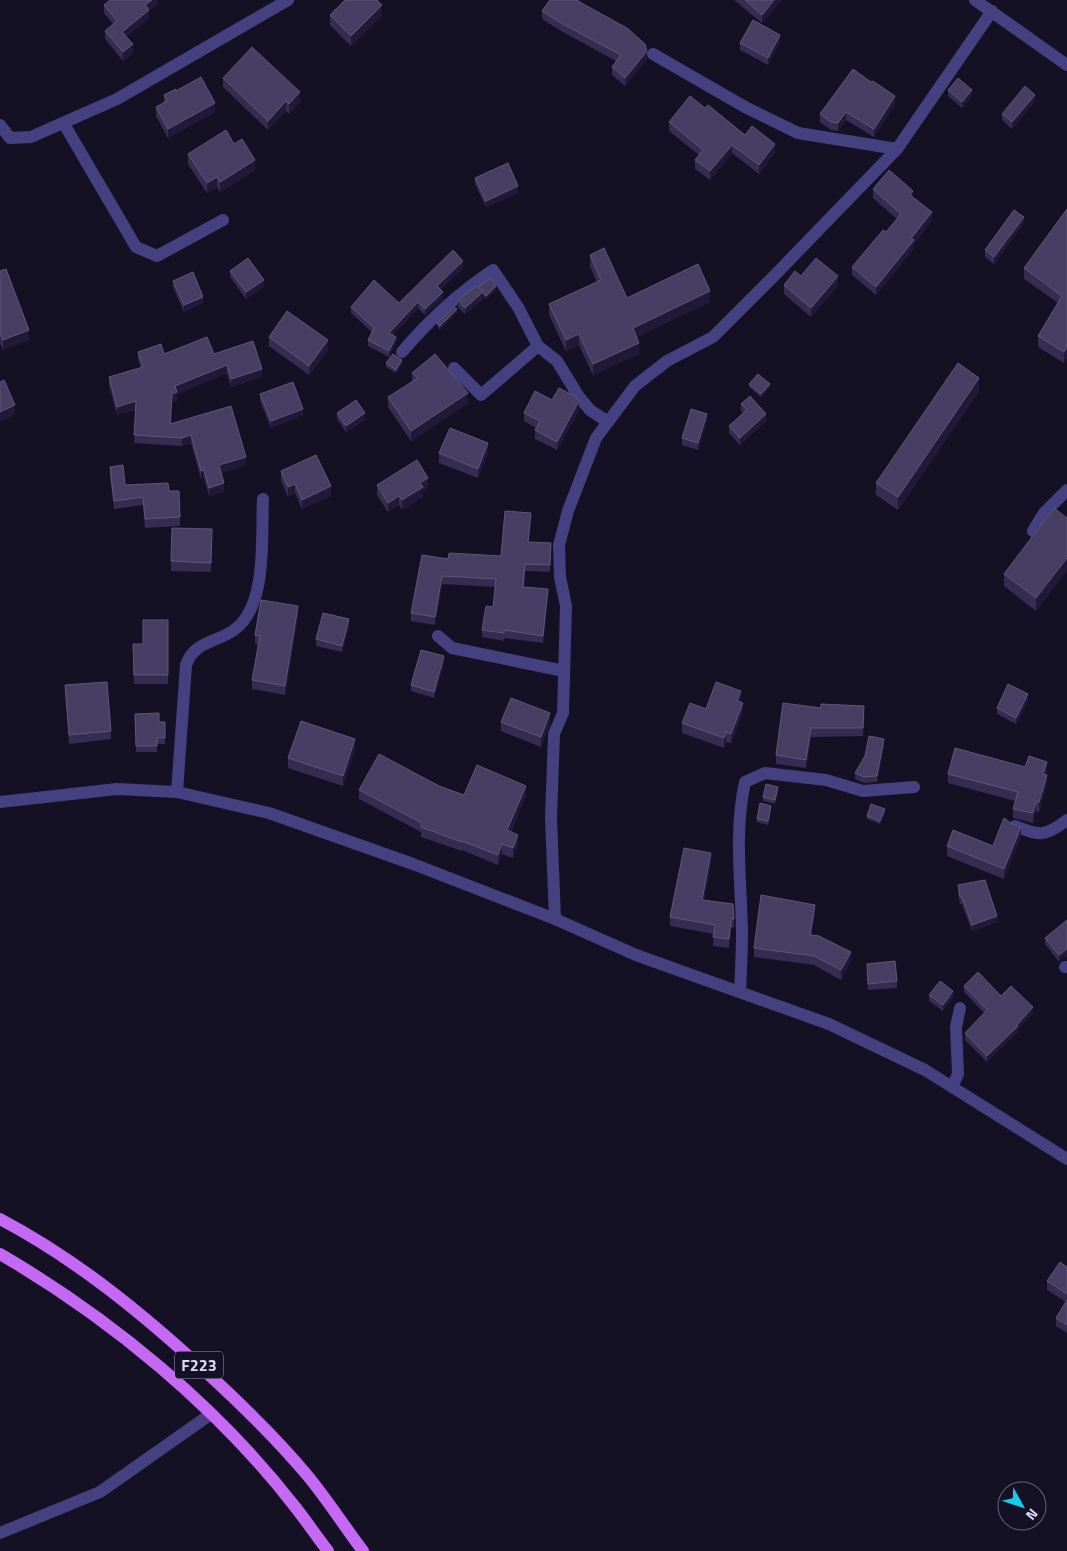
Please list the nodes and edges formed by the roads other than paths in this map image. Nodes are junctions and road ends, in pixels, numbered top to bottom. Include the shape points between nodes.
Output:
1 (288, 0) edge
2 (975, 0) edge
3 (992, 11) junction
4 (653, 54) dead end
5 (1067, 65) edge
6 (64, 124) junction
7 (0, 125) edge
8 (896, 149) junction
9 (223, 220) dead end
10 (538, 346) junction
11 (402, 352) dead end
12 (454, 368) dead end
13 (608, 422) junction
14 (1067, 490) edge
15 (262, 499) dead end
16 (1033, 531) dead end
17 (438, 636) dead end
18 (564, 671) junction
19 (914, 787) dead end
20 (176, 792) junction
21 (0, 802) edge
22 (1067, 820) edge
23 (1015, 826) edge
24 (555, 919) junction
25 (740, 992) junction
26 (960, 1008) dead end
27 (952, 1087) junction
28 (1067, 1159) edge
29 (0, 1219) edge
30 (0, 1254) edge
31 (211, 1414) junction
32 (0, 1533) edge
33 (328, 1551) edge
34 (363, 1551) edge

1 - 6 street via 117,99
2 - 3 street
3 - 5 street
3 - 8 street
4 - 8 street via 745,107 798,133
6 - 7 street via 31,137 10,138
6 - 9 street via 136,246 157,256
8 - 13 street via 713,337 653,371 635,386
10 - 11 street via 494,270 471,285 421,329
10 - 12 street via 481,396
10 - 13 street via 557,361 578,397
13 - 18 street via 596,438 568,511 559,545 560,577 566,606
14 - 16 street via 1044,513
15 - 20 street via 260,578 251,610 233,631 196,649 186,665
17 - 18 street via 452,648
18 - 24 street via 563,713 554,734
19 - 25 street via 863,790 826,780 765,773 745,782 740,805
20 - 21 street via 117,789
20 - 24 street via 269,813
22 - 23 street via 1053,831 1035,834
24 - 25 street via 636,955
25 - 27 street via 829,1024 925,1070
26 - 27 street via 956,1027 958,1074
27 - 28 street
29 - 34 main road, F223 via 27,1233 121,1298 249,1411 307,1475
30 - 31 main road, F223 via 92,1312
31 - 32 street via 100,1492
31 - 33 main road, F223 via 257,1462

